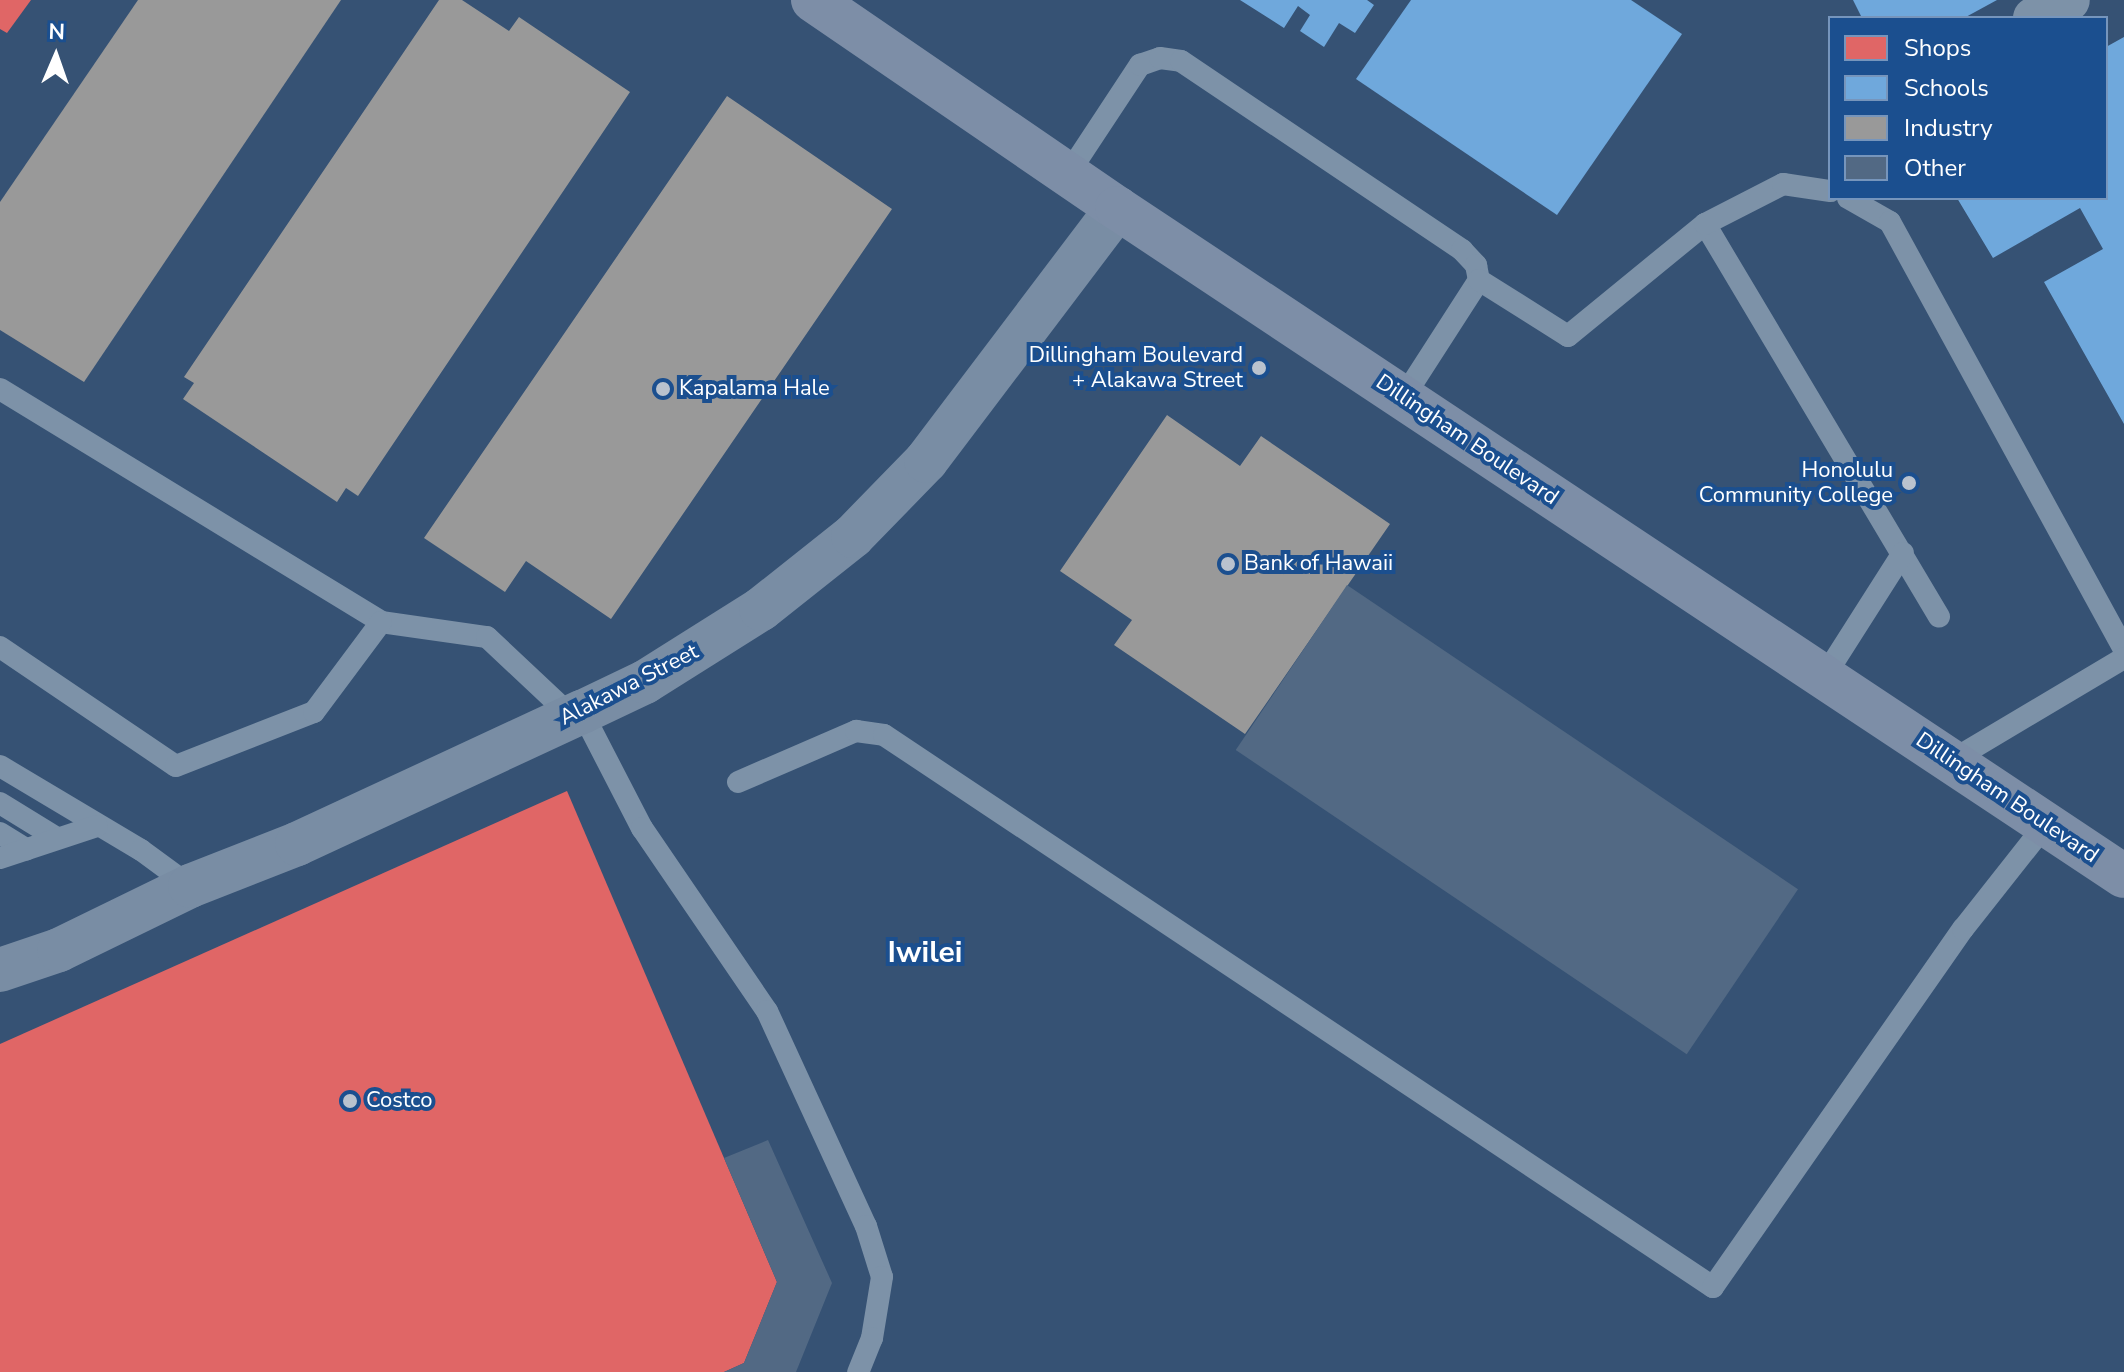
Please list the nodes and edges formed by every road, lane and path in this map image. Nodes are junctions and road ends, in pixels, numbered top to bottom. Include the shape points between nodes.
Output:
1 (813, 0) edge
2 (2069, 0) edge
3 (2038, 16) edge
4 (1068, 174) junction
5 (1828, 191) edge
6 (1852, 200) edge
7 (1117, 208) junction
8 (1705, 224) junction
9 (1479, 280) junction
10 (0, 389) edge
11 (1403, 398) junction
12 (1903, 553) junction
13 (1939, 616) dead end
14 (381, 622) junction
15 (0, 647) edge
16 (2124, 650) edge
17 (2124, 658) edge
18 (1824, 677) junction
19 (577, 714) junction
20 (1951, 761) junction
21 (0, 766) edge
22 (738, 782) dead end
23 (0, 803) edge
24 (2046, 824) junction
25 (97, 826) junction
26 (0, 833) edge
27 (55, 837) junction
28 (26, 849) junction
29 (0, 858) edge
30 (2124, 876) edge
31 (190, 886) junction
32 (0, 970) edge
33 (858, 1372) edge

1 - 4 main road, Dillingham Boulevard
2 - 3 street
4 - 7 main road, Dillingham Boulevard
4 - 9 lane via 1140,65 1160,58 1181,61 1462,250 1476,265
5 - 8 lane via 1783,184
6 - 16 lane via 1890,222
7 - 11 main road, Dillingham Boulevard
7 - 19 main road, Alakawa Street via 926,461 886,505 752,616 645,682
8 - 9 lane via 1568,336
8 - 12 lane
9 - 11 lane
10 - 14 lane
11 - 18 main road, Dillingham Boulevard
12 - 13 lane
12 - 18 lane
14 - 15 lane via 314,712 176,766
14 - 19 lane via 487,637
17 - 20 lane
18 - 20 main road, Dillingham Boulevard
19 - 31 main road, Alakawa Street via 297,844
19 - 33 lane via 642,828 767,1011 866,1226 882,1277 872,1338
20 - 24 main road, Dillingham Boulevard
21 - 25 lane
22 - 24 lane via 856,731 884,735 1713,1287 1963,929
23 - 27 lane
24 - 30 main road, Dillingham Boulevard
25 - 27 lane
25 - 31 lane
26 - 28 lane
27 - 28 lane
28 - 29 lane
31 - 32 main road, Alakawa Street via 59,950

